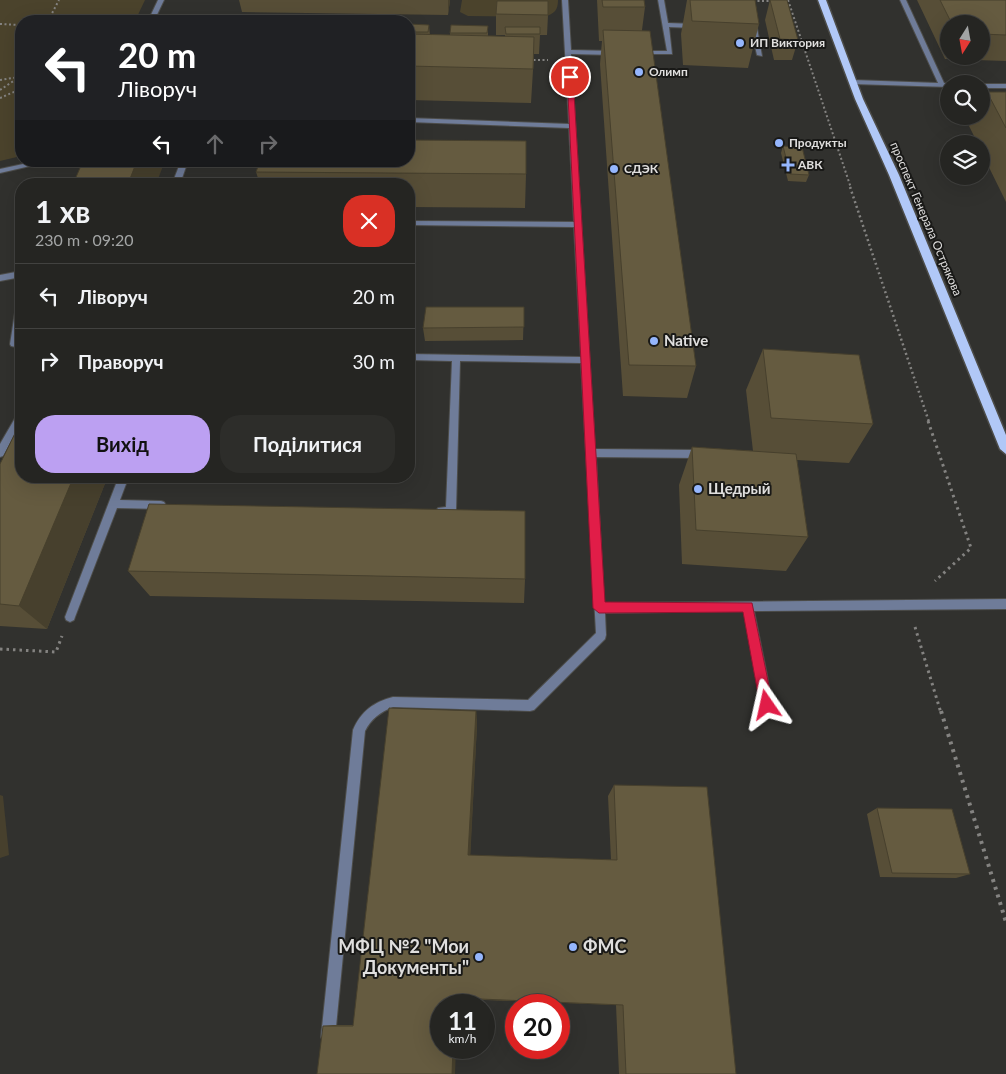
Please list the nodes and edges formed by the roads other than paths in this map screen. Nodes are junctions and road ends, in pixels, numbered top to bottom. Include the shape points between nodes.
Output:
1 (161, 0) edge
2 (565, 0) edge
3 (661, 0) edge
4 (822, 0) edge
5 (903, 0) edge
6 (154, 15) edge
7 (665, 26) junction
8 (705, 26) edge
9 (744, 27) edge
10 (624, 53) edge
11 (633, 53) edge
12 (760, 55) dead end
13 (568, 56) junction
14 (940, 75) edge
15 (853, 82) junction
16 (940, 85) edge
17 (990, 87) edge
18 (1003, 88) edge
19 (415, 120) edge
20 (572, 126) junction
21 (22, 167) edge
22 (0, 172) edge
23 (415, 223) edge
24 (578, 225) junction
25 (15, 275) edge
26 (0, 278) edge
27 (415, 357) edge
28 (456, 358) junction
29 (585, 360) junction
30 (15, 427) edge
31 (1006, 448) edge
32 (0, 453) edge
33 (590, 453) junction
34 (700, 454) edge
35 (121, 483) edge
36 (112, 504) junction
37 (172, 505) edge
38 (431, 511) edge
39 (1006, 604) edge
40 (748, 607) junction
41 (599, 608) junction
42 (70, 617) road end
43 (767, 705) dead end
44 (326, 1054) edge

1 - 6 lane
2 - 13 lane
3 - 7 lane
4 - 15 main road, проспект Генерала Острякова
5 - 14 lane
7 - 8 lane
7 - 11 lane via 670,53
9 - 12 lane via 754,28
10 - 13 lane
13 - 20 lane
15 - 16 lane
15 - 31 main road, проспект Генерала Острякова
17 - 18 lane
19 - 20 lane
20 - 24 lane
21 - 22 lane
23 - 24 lane
24 - 29 lane
25 - 26 lane
27 - 28 lane
28 - 29 lane
28 - 38 lane via 451,511
29 - 33 lane
30 - 32 lane
33 - 34 lane
33 - 41 lane
35 - 36 lane
36 - 37 lane
36 - 42 lane
39 - 40 lane
40 - 41 lane
40 - 43 lane
41 - 44 lane via 601,635 530,706 394,702 376,707 364,718 359,730

